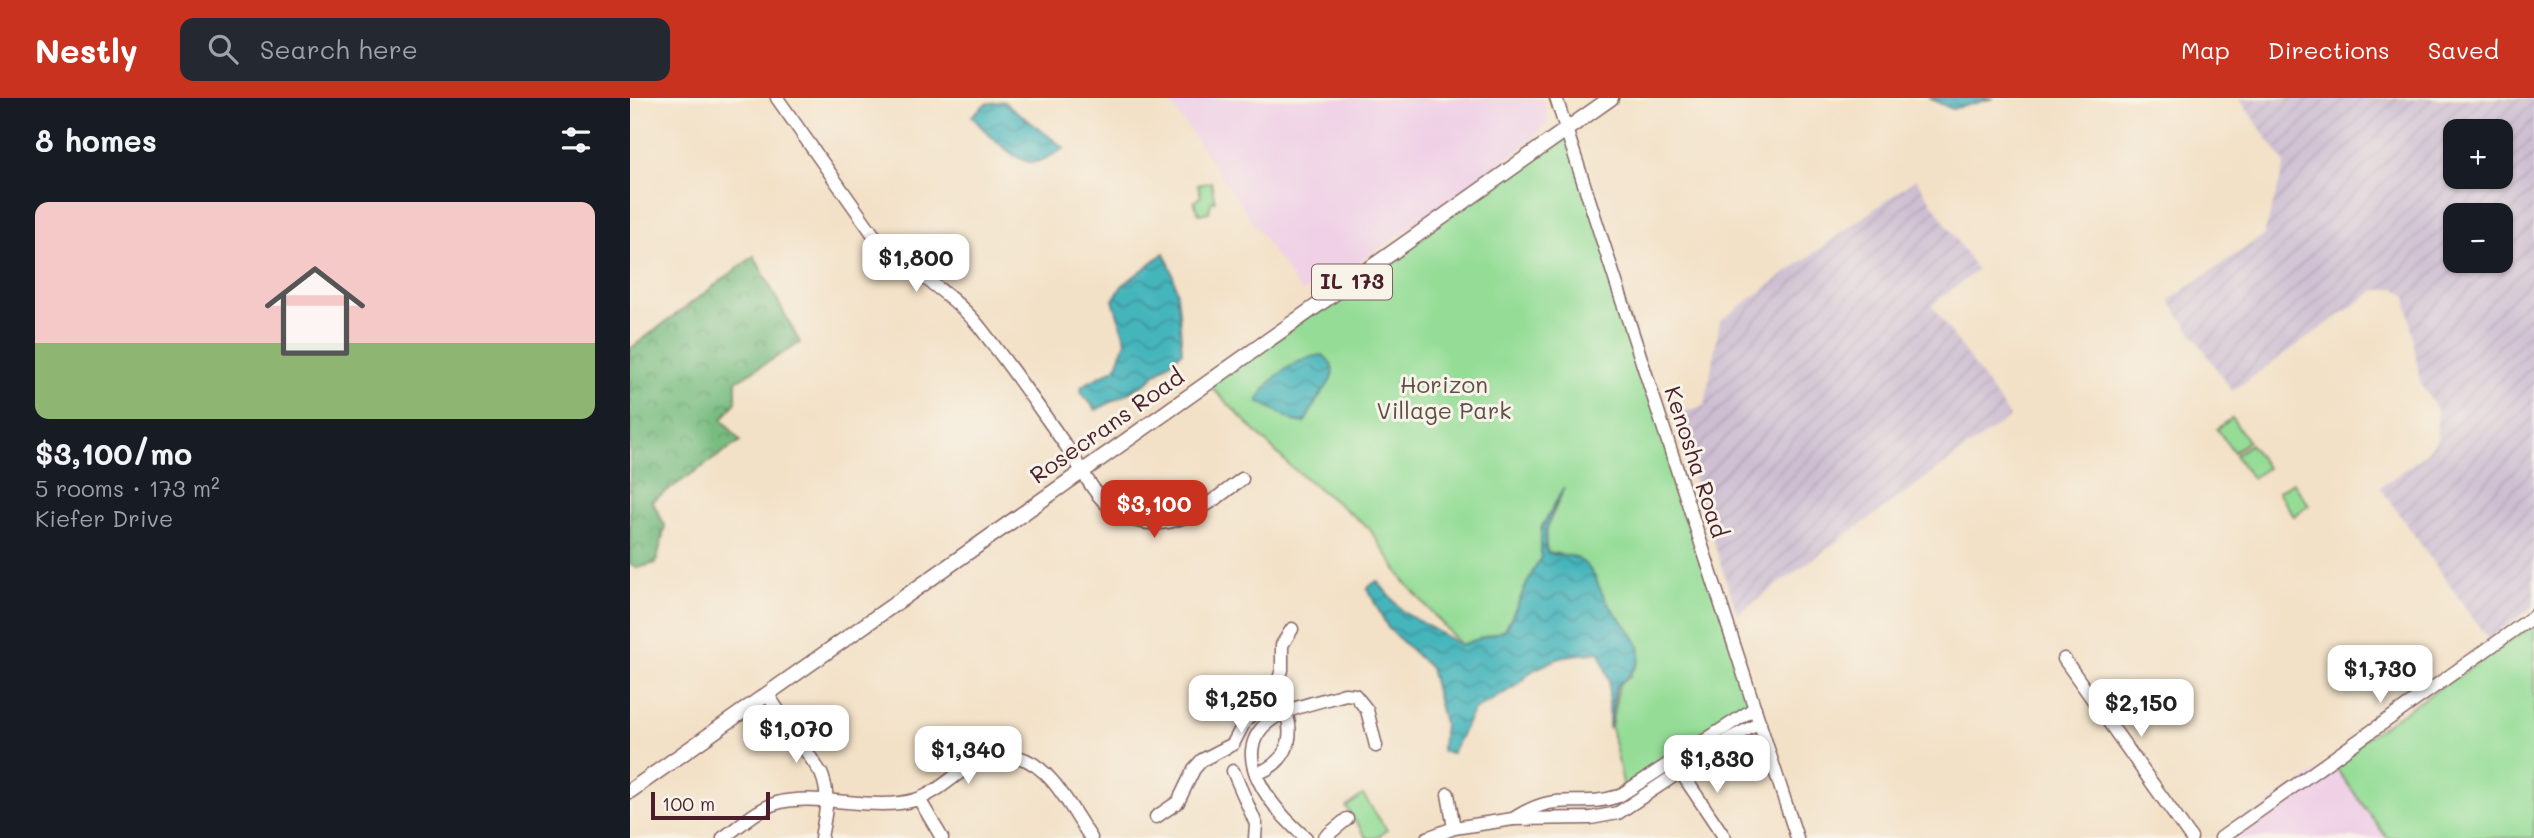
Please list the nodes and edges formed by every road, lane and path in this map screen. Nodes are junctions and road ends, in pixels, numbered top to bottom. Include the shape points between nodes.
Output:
1 (777, 98) edge
2 (1556, 98) edge
3 (1611, 98) edge
4 (1567, 128) junction
5 (1083, 470) junction
6 (1242, 479) dead end
7 (2534, 616) edge
8 (1292, 629) dead end
9 (2064, 659) dead end
10 (767, 694) junction
11 (1755, 708) junction
12 (1286, 713) junction
13 (1760, 723) junction
14 (1243, 725) junction
15 (1258, 735) junction
16 (1376, 746) dead end
17 (1233, 771) dead end
18 (1681, 771) junction
19 (1256, 774) junction
20 (630, 791) edge
21 (1448, 794) dead end
22 (919, 799) junction
23 (827, 802) junction
24 (1280, 815) junction
25 (1156, 817) dead end
26 (1347, 819) dead end
27 (1513, 819) junction
28 (1256, 824) junction
29 (1454, 828) junction
30 (723, 838) edge
31 (821, 838) edge
32 (942, 838) edge
33 (1091, 838) edge
34 (1255, 838) edge
35 (1306, 838) edge
36 (1324, 838) edge
37 (1427, 838) edge
38 (1725, 838) edge
39 (1797, 838) edge
40 (2191, 838) edge
41 (2221, 838) edge

1 - 5 street via 873,234 976,323
2 - 4 street, Kenosha Road
3 - 4 main road, Rosecrans Road / IL 173
4 - 5 main road, Rosecrans Road / IL 173
4 - 11 street, Kenosha Road
5 - 6 street via 1113,510 1151,524 1191,515
5 - 10 main road, Rosecrans Road / IL 173
7 - 41 street
8 - 14 street via 1282,645 1282,670 1274,693
9 - 40 street
10 - 20 main road, Rosecrans Road / IL 173
10 - 23 street via 821,773
11 - 13 street, Kenosha Road
11 - 27 street via 1619,796 1546,801
12 - 15 street via 1266,724
12 - 16 street via 1355,695 1367,710
12 - 19 street via 1290,732 1286,751 1273,766
13 - 18 street
13 - 39 street, Kenosha Road
14 - 15 street
14 - 25 street via 1233,744 1202,760 1178,802
15 - 19 street via 1253,750
17 - 28 street
18 - 27 street via 1618,813
18 - 38 street
19 - 24 street
21 - 29 street
22 - 23 street
22 - 32 street
22 - 33 street via 980,758 1013,755 1041,769
23 - 30 street via 777,803
23 - 31 street
24 - 28 street
24 - 35 street
26 - 36 street
27 - 29 street
28 - 34 street
29 - 37 street

